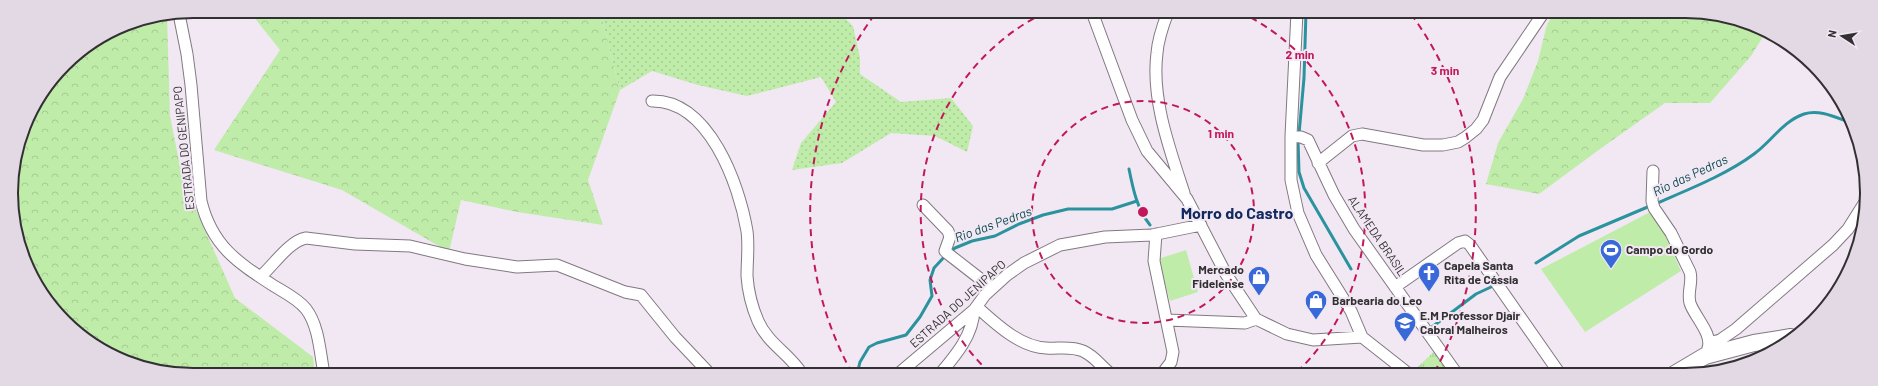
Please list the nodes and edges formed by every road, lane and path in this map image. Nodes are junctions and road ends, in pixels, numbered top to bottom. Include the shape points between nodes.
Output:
1 (180, 18) edge
2 (1094, 18) edge
3 (1166, 18) edge
4 (1297, 18) edge
5 (1540, 18) edge
6 (652, 101) dead end
7 (1291, 136) junction
8 (1318, 163) junction
9 (1653, 171) dead end
10 (1187, 199) junction
11 (923, 205) dead end
12 (1860, 209) edge
13 (1201, 224) junction
14 (1156, 234) junction
15 (260, 277) junction
16 (1395, 287) junction
17 (992, 288) junction
18 (976, 308) junction
19 (1256, 319) junction
20 (1167, 320) junction
21 (1362, 338) junction
22 (1783, 338) edge
23 (1707, 349) junction
24 (323, 368) edge
25 (704, 368) edge
26 (798, 368) edge
27 (906, 368) edge
28 (944, 368) edge
29 (1105, 368) edge
30 (1166, 368) edge
31 (1397, 368) edge
32 (1453, 368) edge
33 (1556, 368) edge
34 (1682, 368) edge

1 - 15 street, ESTRADA DO GENIPAPO via 187,54 201,201 206,220 235,260
2 - 10 street via 1132,120 1148,151
3 - 10 street via 1158,45 1156,78 1166,135
4 - 7 street
5 - 8 street via 1500,77 1483,120 1466,137 1458,142 1443,145 1423,145 1362,134 1352,136
6 - 26 street via 678,105 704,128 718,147 728,168 747,231 749,294 758,320 777,348
7 - 8 street, ALAMEDA BRASIL via 1308,140
7 - 21 street via 1291,180 1298,213 1316,255 1350,311
8 - 16 street, ALAMEDA BRASIL via 1354,229
9 - 23 street via 1653,204 1690,272 1690,304
10 - 13 street
11 - 17 street via 948,231 950,237 945,251
12 - 23 street via 1833,246 1736,329
13 - 14 street, ESTRADA DO JENIPAPO
13 - 19 street via 1226,274
14 - 17 street, ESTRADA DO JENIPAPO via 1105,237 1060,245 1024,263
14 - 20 street via 1154,261
15 - 24 street, ESTRADA DO GENIPAPO via 305,309 316,332
15 - 25 street via 292,244 306,238 356,244 410,246 465,259 517,267 557,265 625,292 641,295
16 - 32 street, ALAMEDA BRASIL
16 - 33 street via 1465,241
17 - 18 street, ESTRADA DO JENIPAPO
18 - 27 street, ESTRADA DO JENIPAPO
18 - 28 street via 966,339
18 - 29 street via 1025,343 1046,348 1075,348 1097,360
19 - 20 street via 1245,323
19 - 21 street via 1287,334 1313,340
20 - 30 street via 1173,352
21 - 31 street
22 - 23 main road
23 - 34 main road

